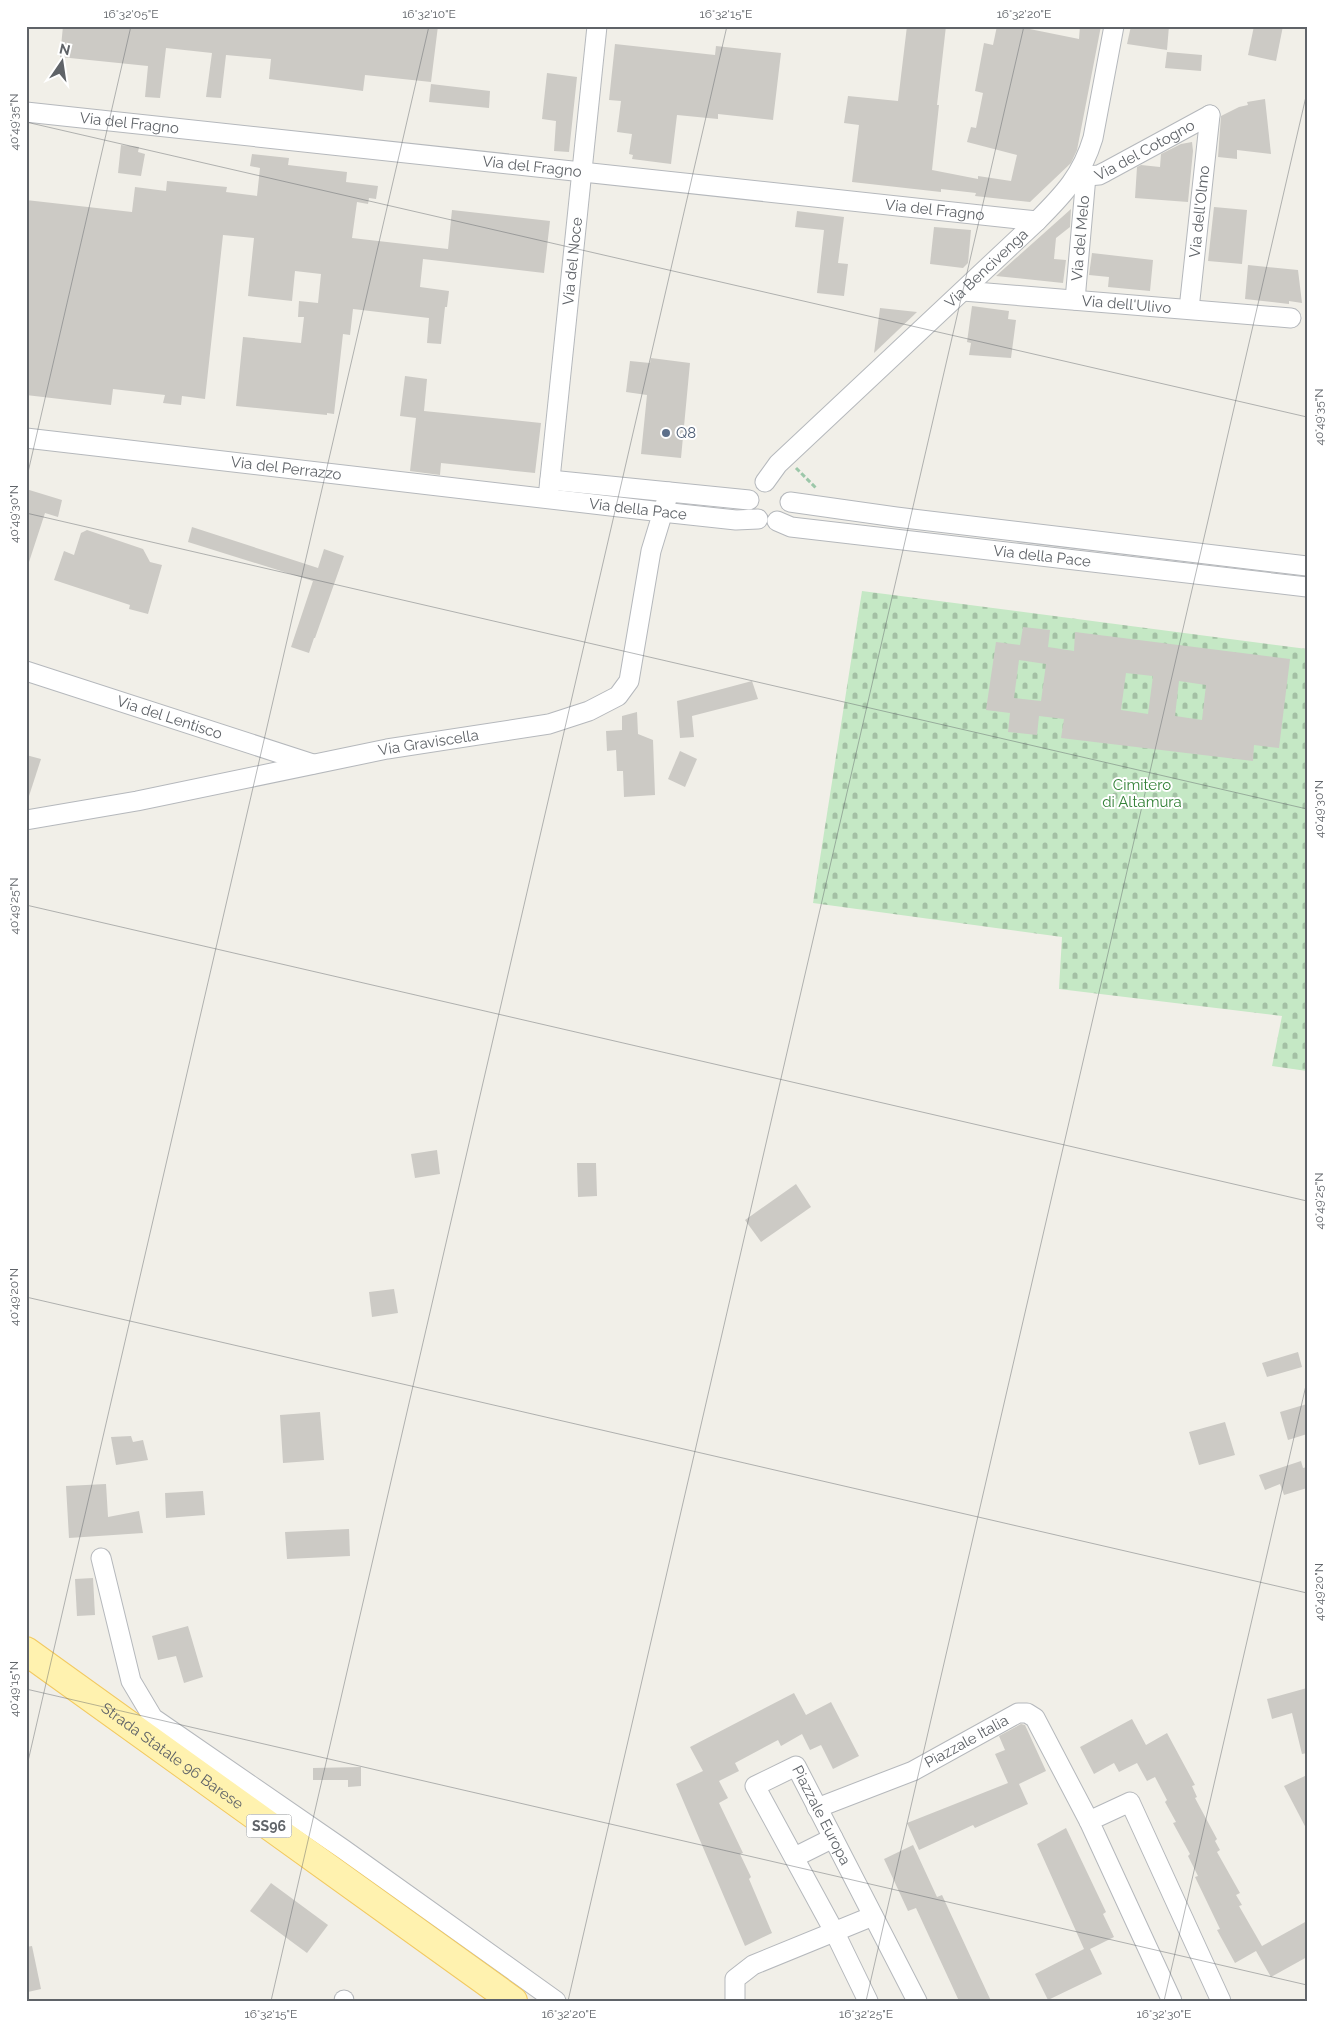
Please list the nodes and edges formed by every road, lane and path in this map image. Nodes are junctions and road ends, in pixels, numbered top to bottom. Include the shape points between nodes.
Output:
1 (597, 26) edge
2 (1114, 26) edge
3 (26, 112) edge
4 (1210, 114) joint
5 (582, 172) junction
6 (1081, 177) junction
7 (1036, 221) junction
8 (962, 291) junction
9 (1075, 300) junction
10 (1189, 309) junction
11 (1291, 318) dead end
12 (26, 438) edge
13 (772, 482) junction
14 (549, 489) junction
15 (669, 492) junction
16 (749, 500) junction
17 (790, 502) junction
18 (662, 512) junction
19 (758, 519) junction
20 (777, 521) junction
21 (1307, 566) edge
22 (1307, 588) edge
23 (26, 671) edge
24 (314, 765) junction
25 (26, 820) edge
26 (101, 1558) dead end
27 (26, 1651) edge
28 (817, 1808) junction
29 (1089, 1821) junction
30 (833, 1838) junction
31 (795, 1857) junction
32 (873, 1916) junction
33 (836, 1933) junction
34 (513, 2001) edge
35 (556, 2001) edge
36 (735, 2001) edge
37 (868, 2001) edge
38 (917, 2001) edge
39 (1172, 2001) edge
40 (1221, 2001) edge

1 - 5 street, Via del Noce
2 - 6 street, Via Bencivenga via 1093,138
3 - 5 street, Via del Fragno
4 - 6 street, Via del Cotogno via 1105,172
4 - 10 street, Via dell'Olmo
5 - 7 street, Via del Fragno
5 - 14 street, Via del Noce
6 - 7 street, Via Bencivenga
6 - 9 street, Via del Melo
7 - 8 street, Via Bencivenga
8 - 9 street, Via dell'Ulivo
8 - 13 street, Via Bencivenga via 778,464
9 - 10 street, Via dell'Ulivo
10 - 11 street, Via dell'Ulivo
12 - 14 street, Via del Perrazzo
13 - 16 street via 753,489
13 - 17 street via 788,493
14 - 15 street, Via della Pace
14 - 18 street, Via della Pace
15 - 16 street, Via della Pace
15 - 18 street, Via Graviscella
16 - 19 street via 750,508
17 - 20 street via 788,513
17 - 21 street, Via della Pace
18 - 19 street, Via della Pace via 736,520
18 - 24 street, Via Graviscella via 650,551 629,681 618,696 590,711 549,724 388,749
19 - 20 street via 771,523
20 - 22 street, Via della Pace via 791,527
23 - 24 street, Via del Lentisco
24 - 25 street, Via Graviscella
26 - 35 street via 131,1681 153,1718
27 - 34 main road, Strada Statale 96 Barese / SS96
28 - 29 street, Piazzale Italia via 914,1772 1007,1718 1027,1713 1035,1718
28 - 30 street, Piazzale Europa
28 - 31 street, Piazzale Europa via 796,1766 755,1786
29 - 39 street, Piazzale Italia
29 - 40 street via 1130,1802
30 - 31 street
30 - 32 street, Piazzale Europa
31 - 33 street, Piazzale Europa
32 - 33 street
32 - 38 street, Piazzale Europa
33 - 36 street via 753,1965 735,1980
33 - 37 street, Piazzale Europa

